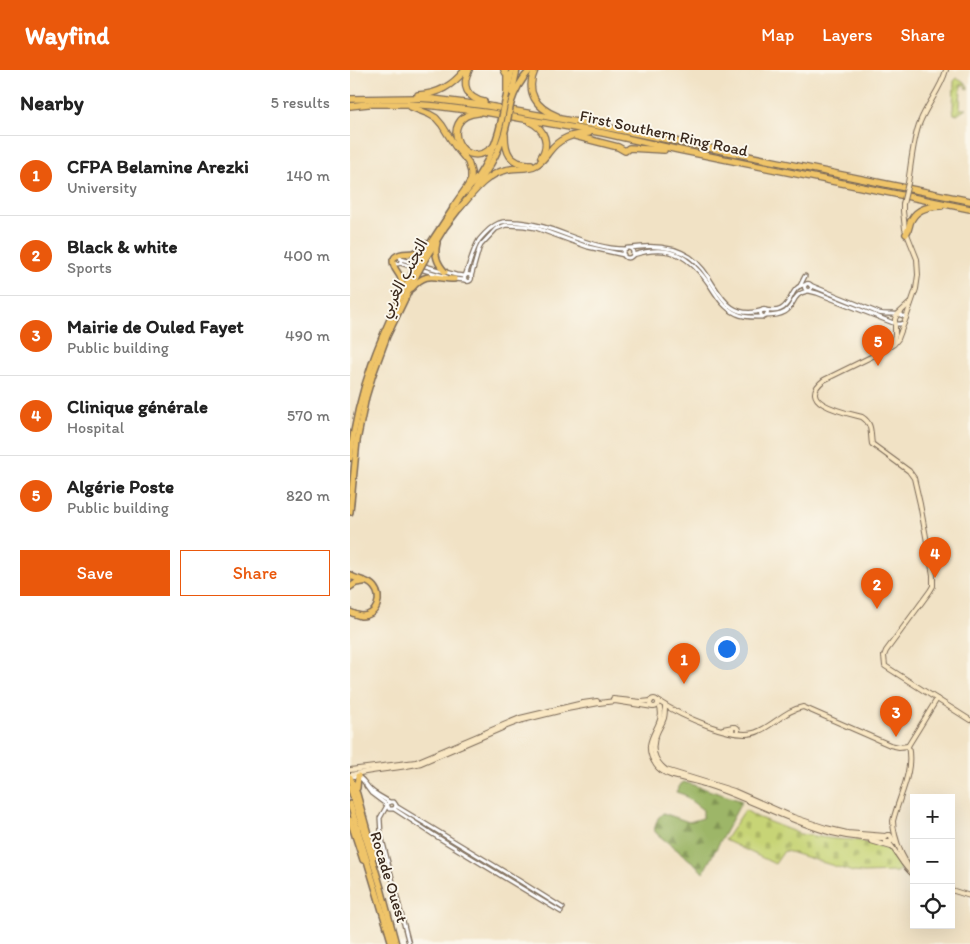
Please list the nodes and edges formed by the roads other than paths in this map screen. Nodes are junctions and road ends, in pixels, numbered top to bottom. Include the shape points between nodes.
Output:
1 (465, 70) edge
2 (469, 70) edge
3 (504, 70) edge
4 (512, 70) edge
5 (517, 70) edge
6 (530, 70) edge
7 (535, 70) edge
8 (946, 70) edge
9 (507, 92) junction
10 (353, 98) edge
11 (391, 104) junction
12 (509, 105) junction
13 (350, 106) edge
14 (487, 112) junction
15 (509, 116) junction
16 (504, 122) junction
17 (604, 130) junction
18 (505, 135) junction
19 (570, 136) junction
20 (495, 146) junction
21 (679, 150) junction
22 (970, 202) edge
23 (954, 206) junction
24 (456, 208) junction
25 (970, 209) edge
26 (441, 231) junction
27 (906, 234) junction
28 (628, 249) junction
29 (624, 255) junction
30 (633, 255) junction
31 (394, 258) junction
32 (401, 261) junction
33 (444, 272) junction
34 (415, 273) junction
35 (805, 276) dead end
36 (465, 278) junction
37 (454, 279) junction
38 (805, 285) junction
39 (810, 285) junction
40 (800, 286) junction
41 (808, 291) junction
42 (406, 294) junction
43 (911, 302) junction
44 (395, 306) junction
45 (764, 310) junction
46 (898, 314) junction
47 (765, 316) junction
48 (906, 321) junction
49 (894, 323) junction
50 (892, 346) junction
51 (350, 458) edge
52 (350, 512) edge
53 (350, 575) edge
54 (350, 587) edge
55 (350, 611) edge
56 (937, 699) junction
57 (651, 701) junction
58 (660, 707) junction
59 (673, 710) junction
60 (664, 720) junction
61 (970, 720) edge
62 (713, 727) junction
63 (736, 727) junction
64 (735, 733) junction
65 (750, 733) junction
66 (908, 746) junction
67 (350, 774) edge
68 (358, 776) junction
69 (350, 788) edge
70 (357, 794) junction
71 (350, 804) edge
72 (391, 806) junction
73 (350, 820) edge
74 (893, 827) junction
75 (434, 829) junction
76 (439, 832) junction
77 (431, 833) junction
78 (436, 836) junction
79 (885, 837) junction
80 (859, 838) junction
81 (892, 839) junction
82 (889, 843) junction
83 (894, 848) junction
84 (472, 852) junction
85 (901, 853) junction
86 (477, 855) junction
87 (469, 856) junction
88 (474, 859) junction
89 (910, 869) edge
90 (910, 871) edge
91 (381, 888) junction
92 (955, 890) edge
93 (970, 895) edge
94 (377, 898) junction
95 (392, 944) edge
96 (396, 944) edge
97 (409, 944) edge

1 - 10 highway via 437,92
2 - 12 highway via 466,83 470,96 478,101
3 - 9 highway
4 - 9 highway, التجنب الغربي
5 - 12 highway, التجنب الغربي
6 - 12 highway
7 - 17 highway via 531,87 541,107 547,112
8 - 27 main road, bridge via 919,123 903,204
9 - 12 highway, التجنب الغربي
10 - 12 highway, First Southern Ring Road via 392,97
11 - 13 highway, First Southern Ring Road
11 - 14 highway, First Southern Ring Road
11 - 24 highway via 411,107 436,118 468,162 471,180
12 - 16 highway, التجنب الغربي, bridge
12 - 17 highway, First Southern Ring Road
14 - 15 highway, First Southern Ring Road
14 - 20 highway via 466,116 457,125 457,141 466,153 474,155
15 - 17 highway, First Southern Ring Road
15 - 18 highway via 539,128 546,139 546,147 531,164 519,163 508,154
16 - 18 highway, التجنب الغربي
16 - 20 highway, التجنب الغربي
17 - 19 highway
17 - 21 highway, First Southern Ring Road
17 - 22 highway, First Southern Ring Road
18 - 24 highway, التجنب الغربي via 490,167
19 - 21 highway via 625,151 628,148
19 - 24 highway via 554,146 534,166 497,172
20 - 24 highway, التجنب الغربي
21 - 23 highway, First Southern Ring Road
23 - 25 highway, First Southern Ring Road
23 - 27 highway via 922,209 914,216
24 - 26 highway, التجنب الغربي
26 - 31 highway via 420,251 399,254
26 - 33 highway via 435,253
26 - 34 highway, التجنب الغربي, bridge
27 - 43 main road via 918,269
28 - 29 street
28 - 30 street
28 - 36 street via 610,249 536,224 503,222 494,225 479,240
28 - 45 street via 665,247 678,250 697,263 731,308 747,313
29 - 30 street via 628,258
29 - 36 street via 593,249 542,230 506,225 494,231 481,245 470,281
30 - 47 street via 662,251 676,254 692,262 729,310 740,316
31 - 32 street via 398,256
31 - 32 street via 395,264
31 - 44 highway via 393,265 402,282
32 - 33 street
32 - 37 street
33 - 36 street
34 - 42 highway, التجنب الغربي
34 - 44 highway, التجنب الغربي
35 - 40 street
36 - 37 street
37 - 42 highway via 425,278
38 - 39 street
38 - 40 street
38 - 41 street
39 - 41 street
39 - 46 street via 878,313
40 - 45 street via 781,309
41 - 47 street via 798,295 784,312
41 - 49 street
42 - 52 highway, التجنب الغربي via 387,336 366,397 354,465
43 - 46 main road
43 - 48 main road
44 - 51 highway, التجنب الغربي via 364,385
45 - 47 street via 768,313
46 - 48 street via 902,314
46 - 49 main road
48 - 49 street
48 - 50 main road
49 - 50 main road
50 - 56 main road via 824,380 817,385 815,392 818,402 825,406 866,420 872,444 914,478 934,579 930,591 884,658 885,666
53 - 55 highway via 372,584 379,600 375,610 369,614 361,616
54 - 55 highway via 364,582 371,586 377,597 375,607 368,613
56 - 61 main road
56 - 66 main road
57 - 58 main road via 650,705
57 - 58 main road via 658,701
57 - 67 main road via 610,699 546,711 503,724 416,762
58 - 59 main road
58 - 60 main road
58 - 67 main road via 615,701 566,709 523,720 421,763
58 - 80 main road via 661,719 653,734 650,750 662,771 733,794 802,824
59 - 60 main road
59 - 62 main road
60 - 79 main road via 655,735 653,749 658,763 666,770 727,788 792,817 826,828
62 - 63 main road
62 - 64 main road
63 - 64 main road via 732,731
63 - 65 main road
64 - 65 main road
65 - 66 main road via 761,731 791,710 804,707 890,745
66 - 74 main road via 907,774
67 - 68 street
67 - 70 highway
68 - 70 highway
68 - 72 street via 370,793
69 - 91 highway, Rocade Ouest
70 - 91 highway
71 - 94 highway, Rocade Ouest
72 - 75 street
72 - 77 street
72 - 97 street via 381,816 382,844
73 - 94 highway
74 - 79 main road
74 - 81 main road
74 - 85 main road
75 - 76 street
75 - 77 street
76 - 78 street
76 - 84 street
77 - 78 street
78 - 87 street
79 - 80 main road
79 - 81 main road via 890,835
79 - 82 main road
80 - 83 main road
81 - 82 main road
81 - 85 main road
82 - 83 main road
83 - 90 main road
84 - 86 street
84 - 87 street
85 - 89 main road
86 - 88 street
86 - 88 street via 562,910
87 - 88 street
91 - 96 highway, Rocade Ouest
92 - 93 main road
94 - 95 highway, Rocade Ouest

